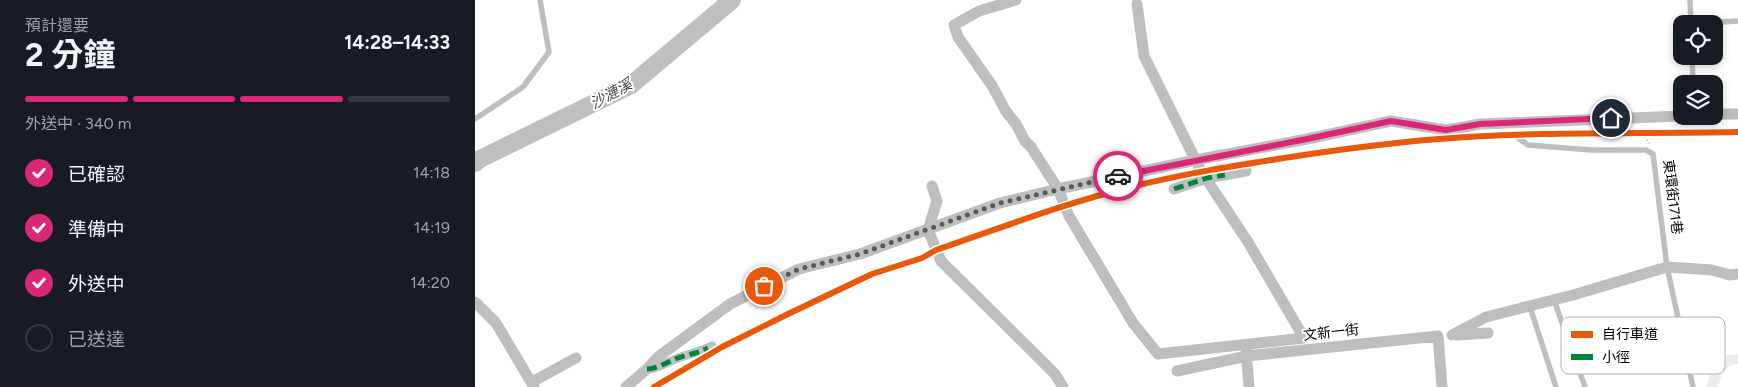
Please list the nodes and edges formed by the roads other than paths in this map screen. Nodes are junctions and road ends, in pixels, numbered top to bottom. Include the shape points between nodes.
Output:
1 (540, 0) edge
2 (1016, 0) edge
3 (1690, 0) edge
4 (1137, 4) dead end
5 (1691, 15) edge
6 (1738, 22) edge
7 (1723, 23) edge
8 (1723, 114) edge
9 (1738, 114) edge
10 (1673, 116) edge
11 (475, 119) edge
12 (1514, 135) dead end
13 (1196, 160) junction
14 (1246, 171) dead end
15 (1207, 178) junction
16 (931, 186) dead end
17 (1058, 189) junction
18 (1174, 189) dead end
19 (928, 230) junction
20 (1667, 267) junction
21 (1738, 274) edge
22 (1554, 300) junction
23 (475, 302) edge
24 (1530, 307) junction
25 (1677, 317) edge
26 (1561, 319) edge
27 (1488, 333) dead end
28 (1453, 335) junction
29 (1438, 336) junction
30 (1247, 351) junction
31 (715, 352) dead end
32 (576, 358) dead end
33 (647, 369) junction
34 (1177, 371) dead end
35 (1581, 374) edge
36 (1690, 374) edge
37 (533, 384) edge
38 (626, 387) edge
39 (1063, 387) edge
40 (1249, 387) edge
41 (1442, 387) edge
42 (1556, 387) edge
43 (1585, 387) edge
44 (1693, 387) edge

1 - 11 lane via 549,52 523,87
2 - 17 street via 979,11 954,25 958,37
3 - 5 lane
4 - 13 street via 1144,56
6 - 7 lane
8 - 9 street
10 - 13 street via 1480,124 1446,130 1391,121
12 - 20 lane, 東環街171巷 via 1528,145 1646,150 1653,154
13 - 15 street
13 - 17 street
14 - 15 street
15 - 18 street
15 - 30 street via 1304,338
16 - 19 street via 937,201
17 - 19 street via 1000,203
17 - 30 street via 1069,216 1133,323 1158,354
19 - 33 street via 860,254 799,269 729,304 658,357
19 - 39 street via 941,261 1055,374
20 - 21 street
20 - 22 street
20 - 25 lane
22 - 24 street
22 - 26 lane
23 - 37 street via 496,323
24 - 28 street via 1486,317
24 - 42 lane
27 - 28 street, 文新一街
28 - 29 street, 文新一街
29 - 30 street, 文新一街
29 - 41 street
30 - 34 street, 文新一街
30 - 40 street
31 - 33 street via 712,346
32 - 37 street
33 - 38 street
35 - 43 lane
36 - 44 lane

